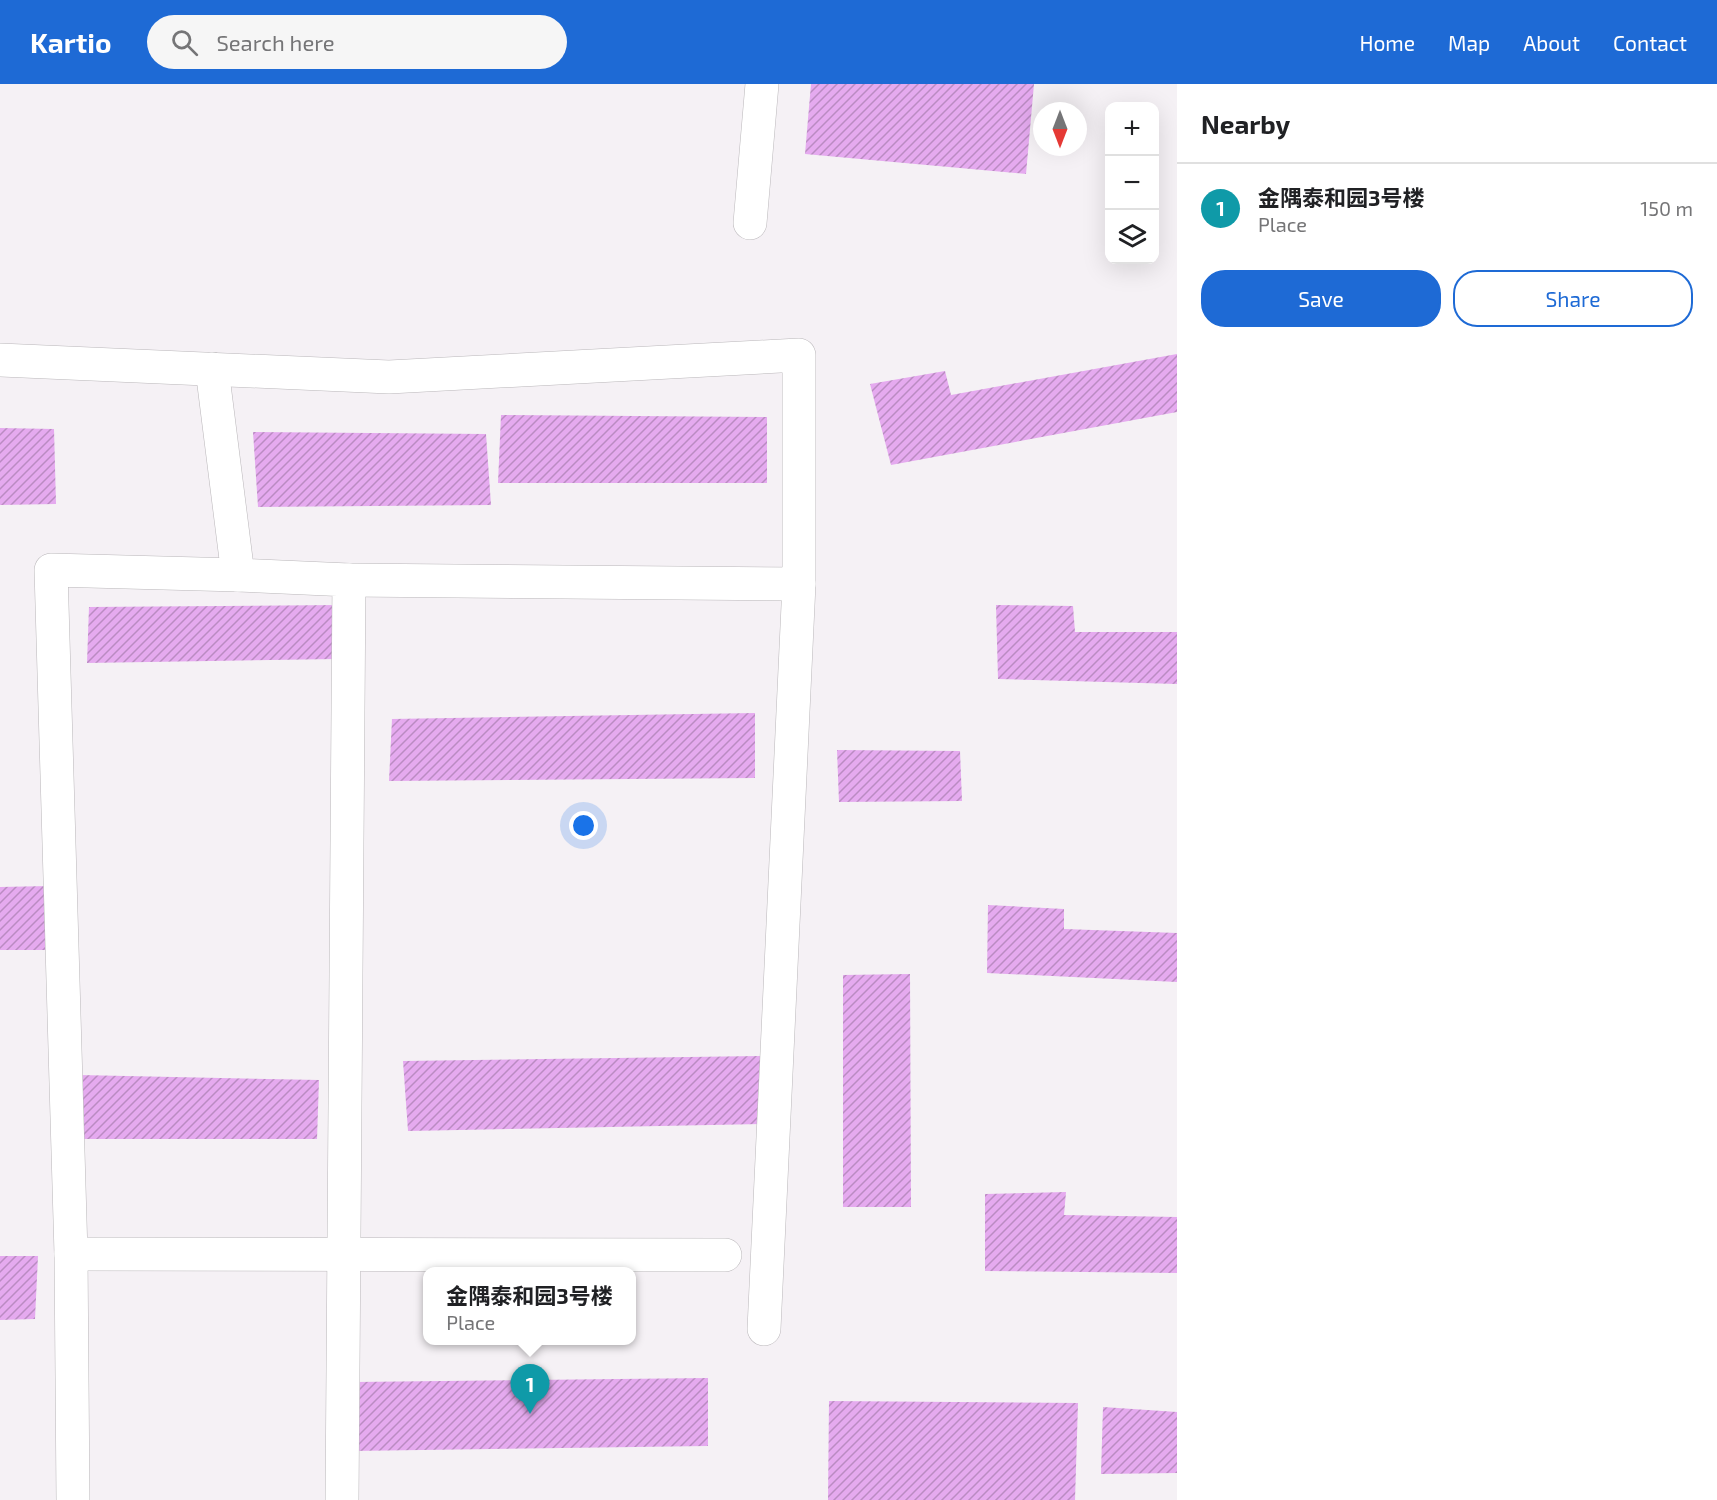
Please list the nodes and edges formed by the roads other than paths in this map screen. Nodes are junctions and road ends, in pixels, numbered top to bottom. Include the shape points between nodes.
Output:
1 (762, 84) edge
2 (750, 223) dead end
3 (0, 360) edge
4 (212, 369) junction
5 (238, 575) junction
6 (350, 580) junction
7 (799, 584) junction
8 (71, 1254) junction
9 (344, 1255) junction
10 (725, 1255) dead end
11 (764, 1329) dead end
12 (73, 1500) edge
13 (342, 1500) edge

1 - 2 street
3 - 4 street
4 - 5 street
4 - 7 street via 388,377 799,355
5 - 6 street
5 - 8 street via 51,570
6 - 7 street
6 - 9 street
7 - 11 street
8 - 9 street
8 - 12 street
9 - 10 street
9 - 13 street

